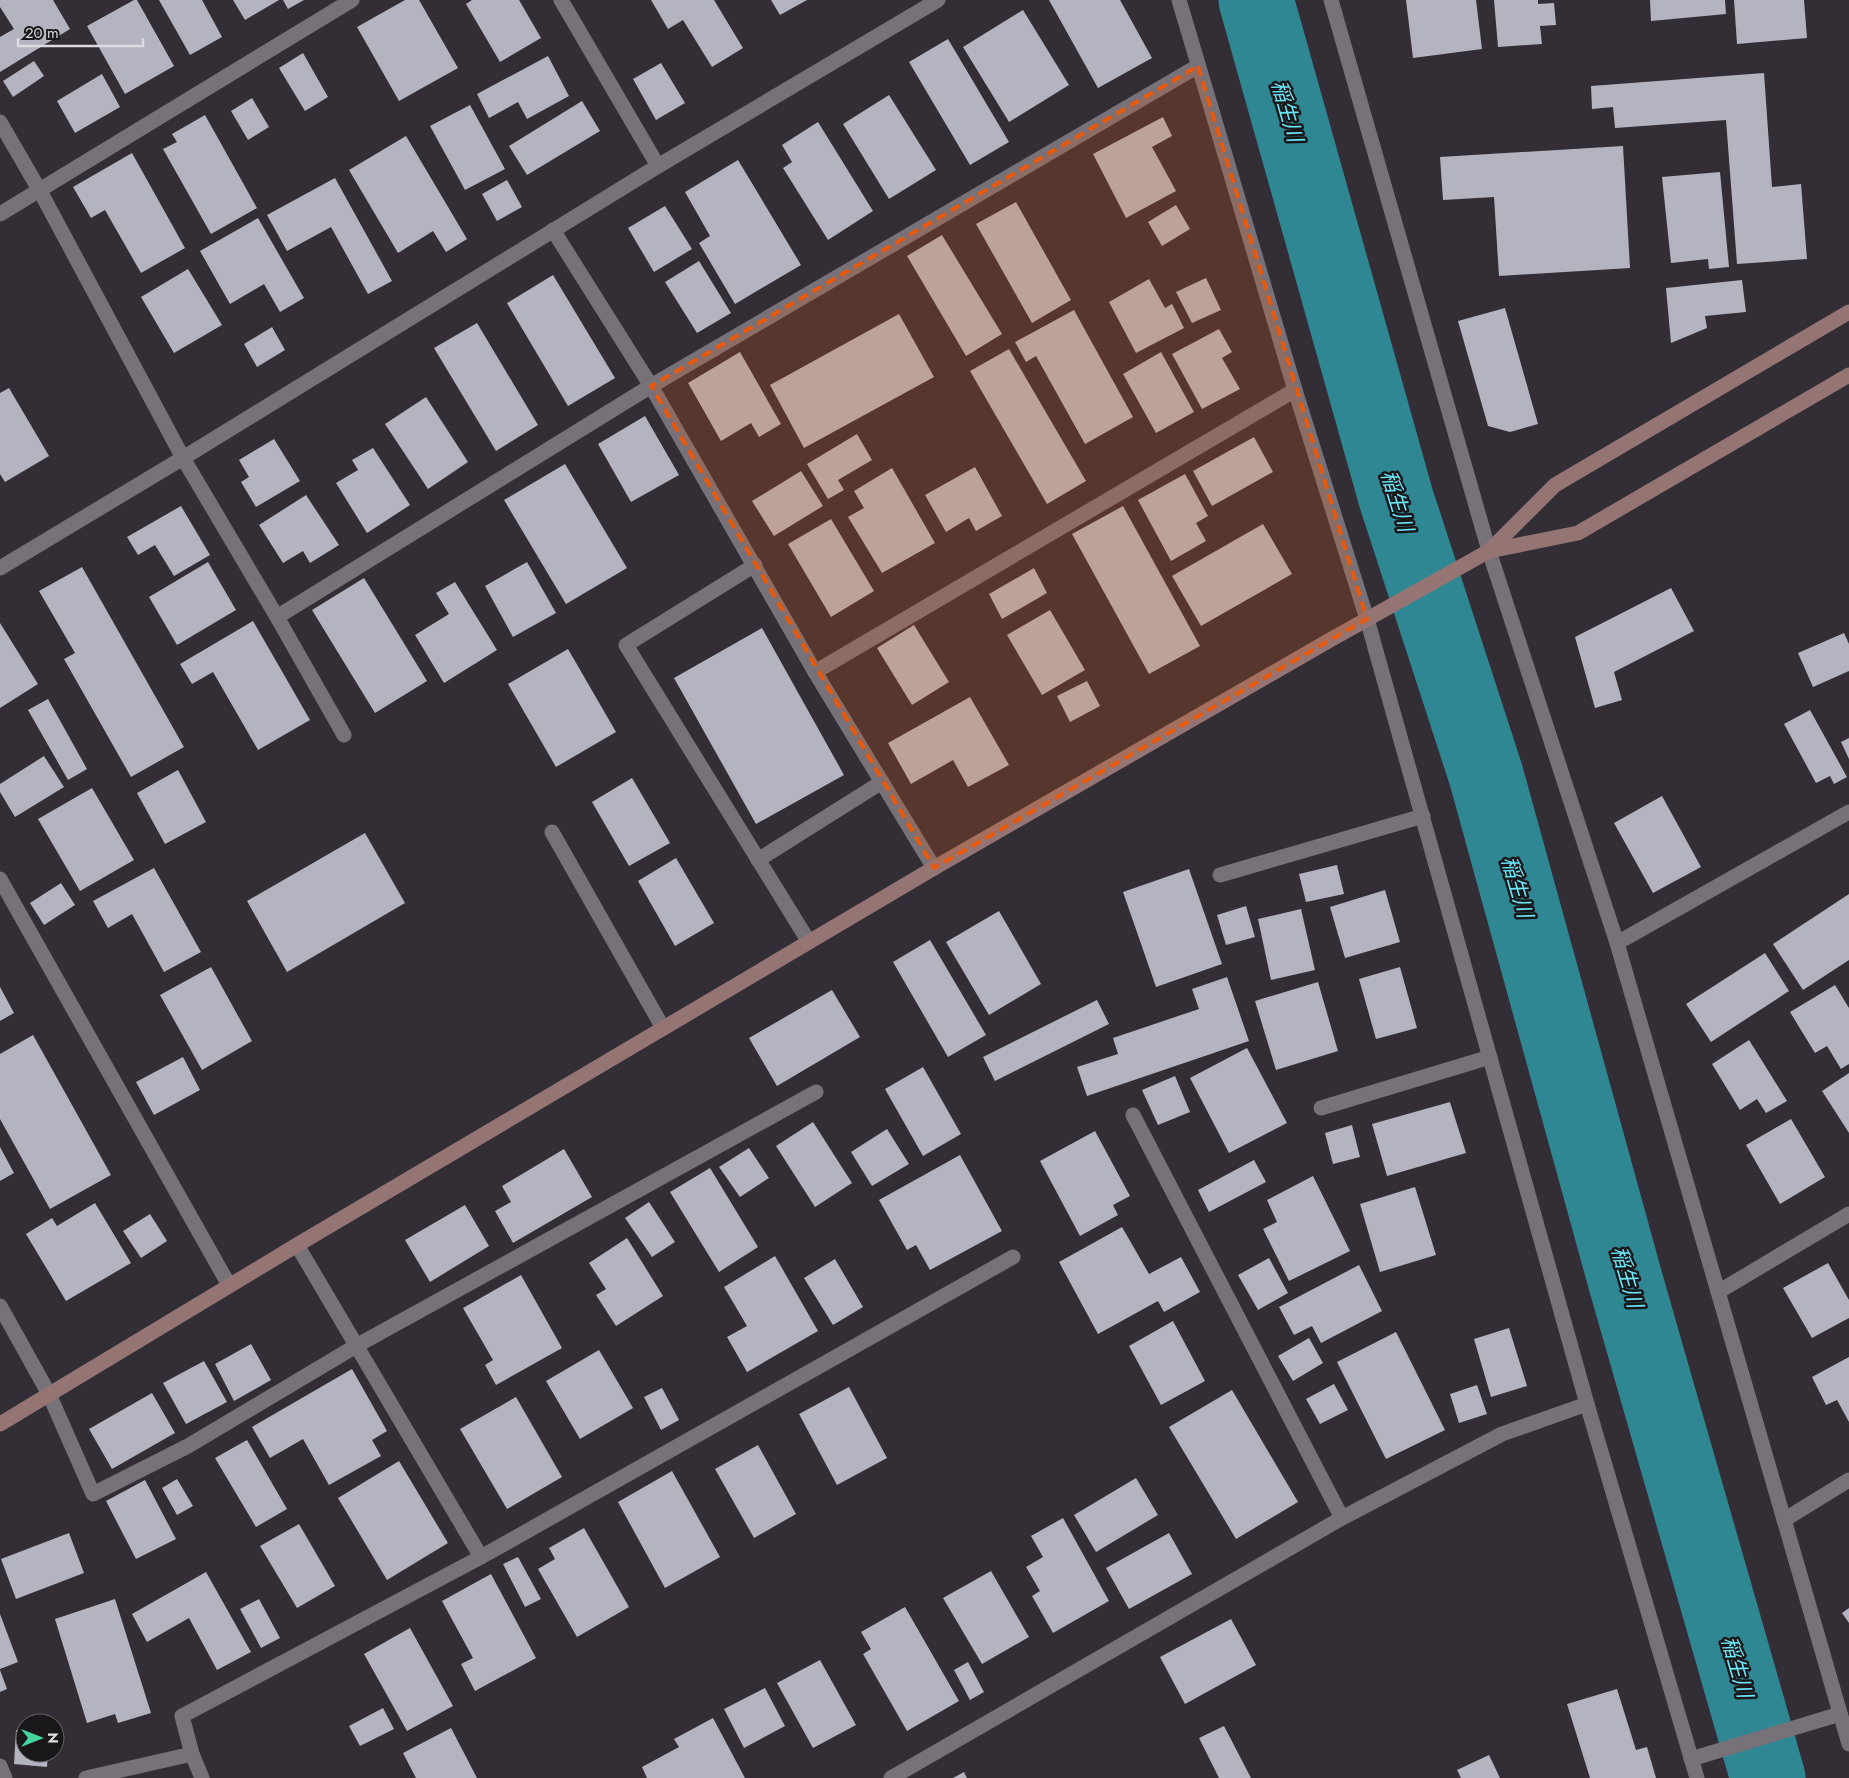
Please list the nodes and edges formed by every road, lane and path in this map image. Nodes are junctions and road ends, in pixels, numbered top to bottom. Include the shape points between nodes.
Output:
1 (352, 0) edge
2 (561, 0) edge
3 (938, 0) edge
4 (1179, 0) edge
5 (1331, 0) edge
6 (1198, 66) junction
7 (0, 122) edge
8 (658, 166) junction
9 (40, 191) junction
10 (0, 214) edge
11 (553, 230) junction
12 (1849, 312) edge
13 (1849, 375) edge
14 (651, 386) junction
15 (1295, 390) junction
16 (183, 458) junction
17 (1489, 551) junction
18 (755, 565) junction
19 (0, 568) edge
20 (277, 617) junction
21 (1367, 619) junction
22 (815, 672) junction
23 (344, 736) dead end
24 (882, 782) junction
25 (1849, 812) edge
26 (1422, 816) junction
27 (552, 832) dead end
28 (758, 860) junction
29 (934, 868) junction
30 (1220, 876) dead end
31 (0, 879) edge
32 (809, 942) junction
33 (1617, 943) junction
34 (663, 1028) junction
35 (1490, 1057) junction
36 (816, 1092) dead end
37 (1321, 1108) dead end
38 (1133, 1115) dead end
39 (1849, 1214) edge
40 (296, 1245) junction
41 (1014, 1258) dead end
42 (229, 1286) junction
43 (1718, 1292) junction
44 (0, 1306) edge
45 (356, 1346) junction
46 (49, 1394) junction
47 (1587, 1404) junction
48 (0, 1424) edge
49 (1849, 1480) edge
50 (1342, 1518) junction
51 (1784, 1520) junction
52 (481, 1556) junction
53 (1844, 1722) edge
54 (1849, 1744) edge
55 (192, 1754) junction
56 (1691, 1759) junction
57 (0, 1766) edge
58 (5, 1778) edge
59 (86, 1778) edge
60 (202, 1778) edge
61 (891, 1778) edge
62 (1696, 1778) edge

1 - 9 street
2 - 8 street
3 - 8 street
4 - 6 street
5 - 17 street
6 - 14 street
6 - 15 street
7 - 9 street
8 - 11 street
9 - 10 street
9 - 16 street
11 - 14 street
11 - 16 street
12 - 17 street via 1555,485
13 - 17 street via 1578,533
14 - 18 street
14 - 20 street
15 - 21 street
15 - 22 street
16 - 19 street
16 - 20 street
17 - 21 street
17 - 33 street
18 - 22 street
18 - 28 street via 626,645
20 - 23 street
21 - 26 street
21 - 29 street
22 - 24 street
24 - 28 street
24 - 29 street
25 - 33 street
26 - 30 street
26 - 35 street
27 - 34 street
28 - 32 street
29 - 32 street
31 - 42 street
32 - 34 street
33 - 43 street
34 - 40 street
35 - 37 street
35 - 47 street
36 - 45 street
38 - 50 street
39 - 43 street
40 - 42 street
40 - 45 street
41 - 52 street
42 - 46 street
43 - 51 street
44 - 46 street
45 - 46 street via 188,1446 93,1494
45 - 52 street
46 - 48 street
47 - 50 street via 1502,1434
47 - 56 street
49 - 51 street
50 - 61 street
51 - 53 street
52 - 55 street via 182,1716
53 - 54 street
53 - 56 street via 1796,1728
55 - 59 street
55 - 60 street
56 - 62 street
57 - 58 street

